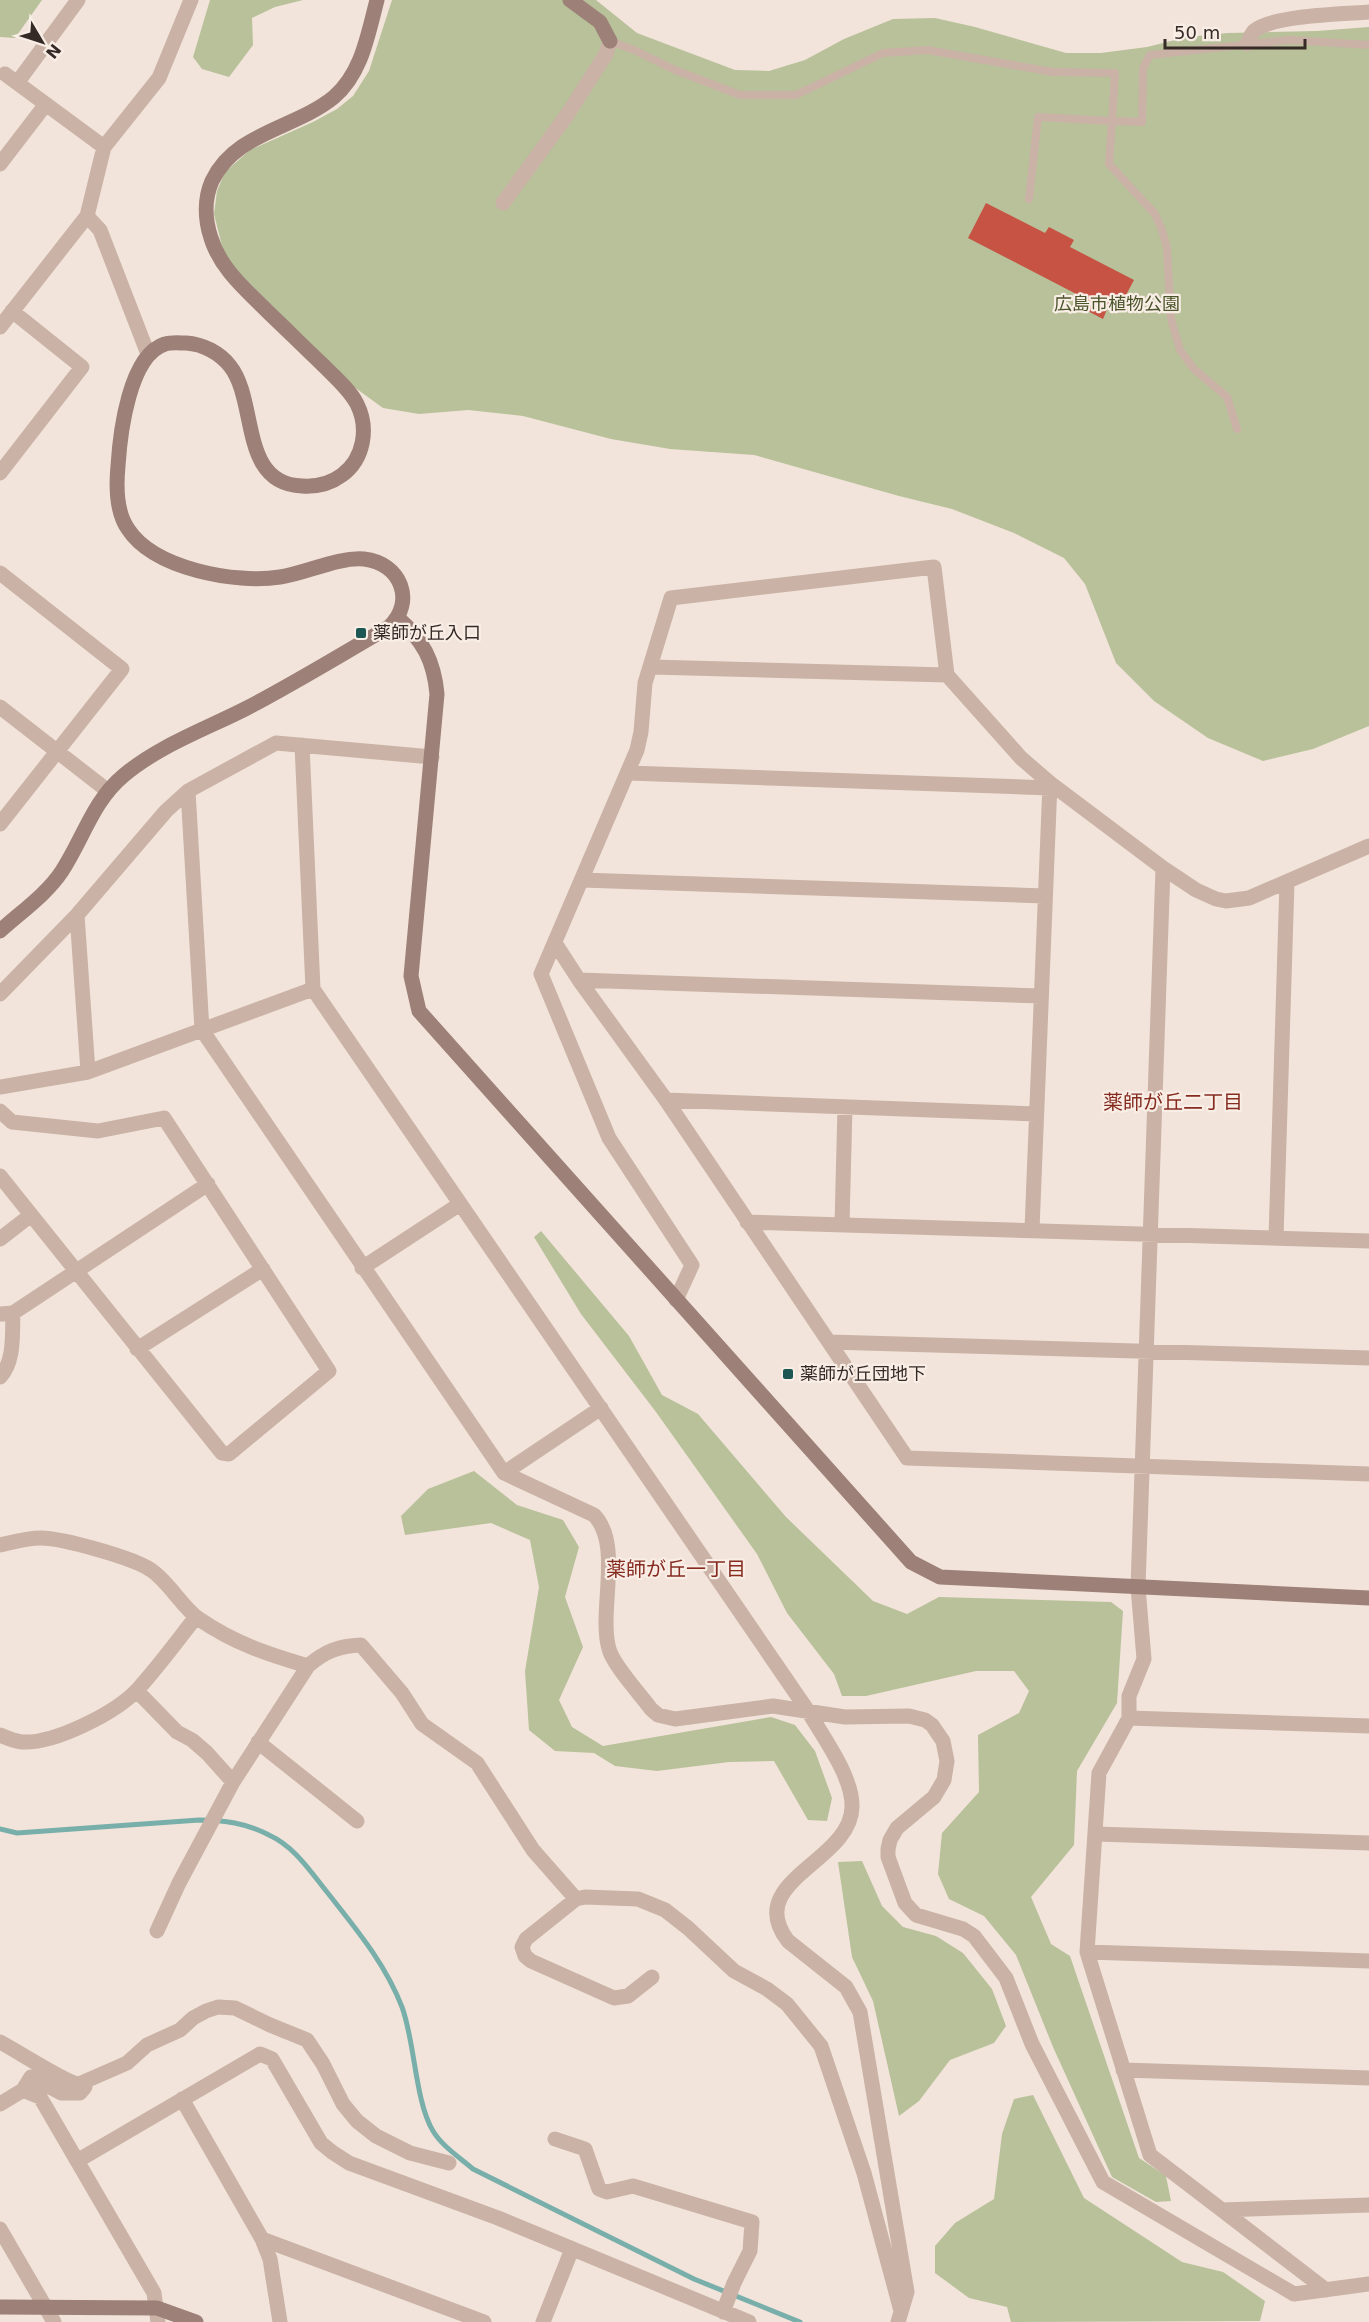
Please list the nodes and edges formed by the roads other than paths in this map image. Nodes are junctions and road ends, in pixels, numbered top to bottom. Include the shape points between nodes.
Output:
1 (78, 0) edge
2 (191, 0) edge
3 (377, 0) edge
4 (570, 0) edge
5 (1369, 12) edge
6 (610, 41) junction
7 (1247, 44) junction
8 (1369, 45) edge
9 (46, 104) junction
10 (1112, 122) junction
11 (105, 147) junction
12 (0, 164) edge
13 (1029, 199) dead end
14 (503, 203) dead end
15 (87, 216) junction
16 (12, 311) junction
17 (0, 327) edge
18 (148, 354) junction
19 (1237, 429) dead end
20 (0, 473) edge
21 (0, 573) edge
22 (398, 618) junction
23 (651, 667) junction
24 (947, 675) junction
25 (0, 707) edge
26 (302, 745) junction
27 (57, 752) junction
28 (432, 757) junction
29 (627, 773) junction
30 (1050, 786) junction
31 (108, 790) junction
32 (188, 791) junction
33 (0, 824) edge
34 (1369, 846) edge
35 (1163, 868) junction
36 (582, 880) junction
37 (1287, 882) junction
38 (1044, 896) junction
39 (77, 915) junction
40 (0, 931) edge
41 (555, 943) junction
42 (579, 980) junction
43 (313, 988) junction
44 (0, 994) edge
45 (1041, 996) junction
46 (202, 1030) junction
47 (88, 1072) junction
48 (0, 1087) edge
49 (666, 1100) junction
50 (845, 1107) junction
51 (0, 1111) edge
52 (1036, 1113) junction
53 (0, 1176) edge
54 (208, 1184) junction
55 (460, 1204) junction
56 (31, 1215) junction
57 (747, 1222) junction
58 (842, 1224) junction
59 (1032, 1229) junction
60 (1150, 1234) junction
61 (1276, 1238) junction
62 (0, 1239) edge
63 (1369, 1241) edge
64 (362, 1268) junction
65 (263, 1269) junction
66 (77, 1272) junction
67 (676, 1300) junction
68 (7, 1313) edge
69 (830, 1342) junction
70 (138, 1349) junction
71 (1147, 1351) junction
72 (1369, 1358) edge
73 (0, 1377) edge
74 (601, 1408) junction
75 (1142, 1467) junction
76 (504, 1473) junction
77 (1369, 1474) edge
78 (0, 1545) edge
79 (1138, 1587) junction
80 (1369, 1598) edge
81 (196, 1617) junction
82 (308, 1666) junction
83 (137, 1691) junction
84 (808, 1712) junction
85 (1129, 1718) junction
86 (1369, 1726) edge
87 (0, 1735) edge
88 (258, 1742) junction
89 (233, 1782) junction
90 (357, 1821) dead end
91 (1096, 1834) junction
92 (1369, 1843) edge
93 (576, 1899) junction
94 (157, 1931) dead end
95 (1087, 1952) junction
96 (1369, 1961) edge
97 (651, 1977) dead end
98 (0, 2042) edge
99 (1123, 2070) junction
100 (1369, 2078) edge
101 (88, 2081) junction
102 (23, 2090) junction
103 (182, 2099) junction
104 (0, 2104) edge
105 (555, 2139) dead end
106 (77, 2161) junction
107 (449, 2163) dead end
108 (1369, 2205) edge
109 (1222, 2210) junction
110 (0, 2229) edge
111 (262, 2240) junction
112 (572, 2249) junction
113 (1369, 2284) edge
114 (1326, 2290) junction
115 (0, 2307) edge
116 (45, 2307) junction
117 (724, 2308) junction
118 (157, 2315) edge
119 (899, 2316) edge
120 (54, 2322) edge
121 (196, 2322) edge
122 (280, 2322) edge
123 (484, 2322) edge
124 (543, 2322) edge
125 (749, 2322) edge

1 - 9 street via 11,78
2 - 11 street via 159,78
3 - 18 street via 363,53 349,80 317,108 239,147 219,167 209,188 206,209 209,235 218,257 235,279 356,402 363,421 363,444 354,463 341,476 319,487 295,486 274,477 261,463 253,444 243,392 231,367 216,352 194,344 164,344
4 - 6 street via 600,22
5 - 7 street via 1273,22 1254,32
6 - 10 lane via 740,95 796,96 883,53 927,50 1053,72 1115,73
6 - 14 street via 606,54 567,115
7 - 8 lane via 1288,40
7 - 10 lane via 1150,55 1143,68 1142,122
9 - 11 street
9 - 12 street
10 - 13 lane via 1038,117
10 - 19 lane via 1109,164 1155,214 1162,230 1167,248 1171,319 1180,350 1194,369 1227,397
11 - 15 street
15 - 16 street
15 - 18 street via 100,230
16 - 17 street
16 - 20 street via 82,367
18 - 22 street via 128,401 120,444 118,498 122,517 140,543 170,561 230,577 265,579 352,560 377,562 388,567 400,583 402,606
21 - 27 street via 122,669
22 - 28 street via 420,640 432,662 437,693
22 - 31 street via 389,627 249,707 161,751
23 - 24 street
23 - 24 street via 671,598 934,567
23 - 29 street via 645,683 637,750
24 - 30 street
25 - 27 street
26 - 28 street
26 - 32 street via 276,744
26 - 43 street
27 - 31 street
27 - 33 street
28 - 67 street via 411,976 419,1011
29 - 30 street
29 - 36 street
30 - 35 street
30 - 38 street
31 - 40 street via 62,871
32 - 39 street via 166,811
32 - 46 street
34 - 37 street
35 - 37 street via 1205,895 1226,901 1249,898
35 - 60 street
36 - 38 street
36 - 41 street
37 - 61 street
38 - 45 street
39 - 44 street
39 - 47 street
41 - 42 street
41 - 67 street via 541,974 592,1100 609,1138 692,1265
42 - 45 street
42 - 49 street
43 - 46 street
43 - 55 street
45 - 52 street
46 - 47 street
46 - 64 street
47 - 48 street
49 - 50 street
49 - 57 street
50 - 52 street
50 - 58 street
51 - 54 street via 12,1122 98,1131 164,1118
52 - 59 street
53 - 56 street
54 - 65 street
54 - 66 street
55 - 64 street
55 - 74 street
56 - 62 street
56 - 66 street
57 - 58 street
57 - 69 street
58 - 59 street
59 - 60 street
60 - 61 street
60 - 71 street
61 - 63 street
64 - 76 street
65 - 70 street
65 - 70 street via 329,1371 229,1454 222,1453
66 - 68 street
66 - 70 street
67 - 79 street via 911,1562 940,1577
68 - 73 street via 10,1356
69 - 71 street
69 - 75 street via 908,1458
71 - 72 street
71 - 75 street
74 - 76 street
74 - 84 street
75 - 77 street
75 - 79 street
76 - 84 street via 594,1515 600,1522 607,1540 609,1650 658,1715 675,1719 773,1706
78 - 81 street via 42,1538 121,1557 150,1569
79 - 80 street
79 - 85 street via 1144,1659 1129,1696
81 - 82 street via 248,1648
81 - 83 street
82 - 88 street
82 - 93 street via 337,1647 361,1645 402,1693 422,1724 477,1763 533,1850
83 - 87 street via 84,1726 54,1736 20,1742
83 - 89 street
84 - 114 street via 845,1717 916,1717 938,1733 947,1761 944,1780 934,1797 902,1822 890,1840 888,1857 897,1883 912,1912 974,1936 1006,1977 1032,2044 1103,2182 1294,2294
84 - 119 street via 849,1785 852,1809 838,1842 783,1891 777,1917 788,1941 846,1987 860,2012 907,2292
85 - 86 street
85 - 91 street via 1099,1773
88 - 89 street
88 - 90 street
89 - 94 street
91 - 92 street
91 - 95 street
93 - 97 street via 526,1939 522,1947 525,1956 614,1998 628,1996
93 - 119 street via 638,1899 665,1910 734,1971 787,2004 821,2046 864,2173
95 - 96 street
95 - 99 street
98 - 101 street via 73,2084
99 - 100 street
99 - 109 street via 1150,2155
101 - 102 street via 80,2093 66,2094 31,2077
101 - 107 street via 127,2063 147,2045 180,2030 192,2018 218,2007 235,2008 307,2040 343,2104 376,2136 410,2152
102 - 104 street
102 - 106 street via 40,2097
103 - 106 street
103 - 111 street
103 - 112 street via 260,2054 272,2059 321,2143 332,2152 366,2170
105 - 117 street via 585,2149 599,2189 607,2192 633,2186 752,2222 750,2251
106 - 118 street via 154,2293
108 - 109 street
109 - 114 street
110 - 116 street
111 - 122 street via 270,2259
111 - 123 street
112 - 117 street
112 - 124 street
113 - 114 street
115 - 116 street
116 - 118 street
116 - 120 street
117 - 125 street
118 - 121 street

